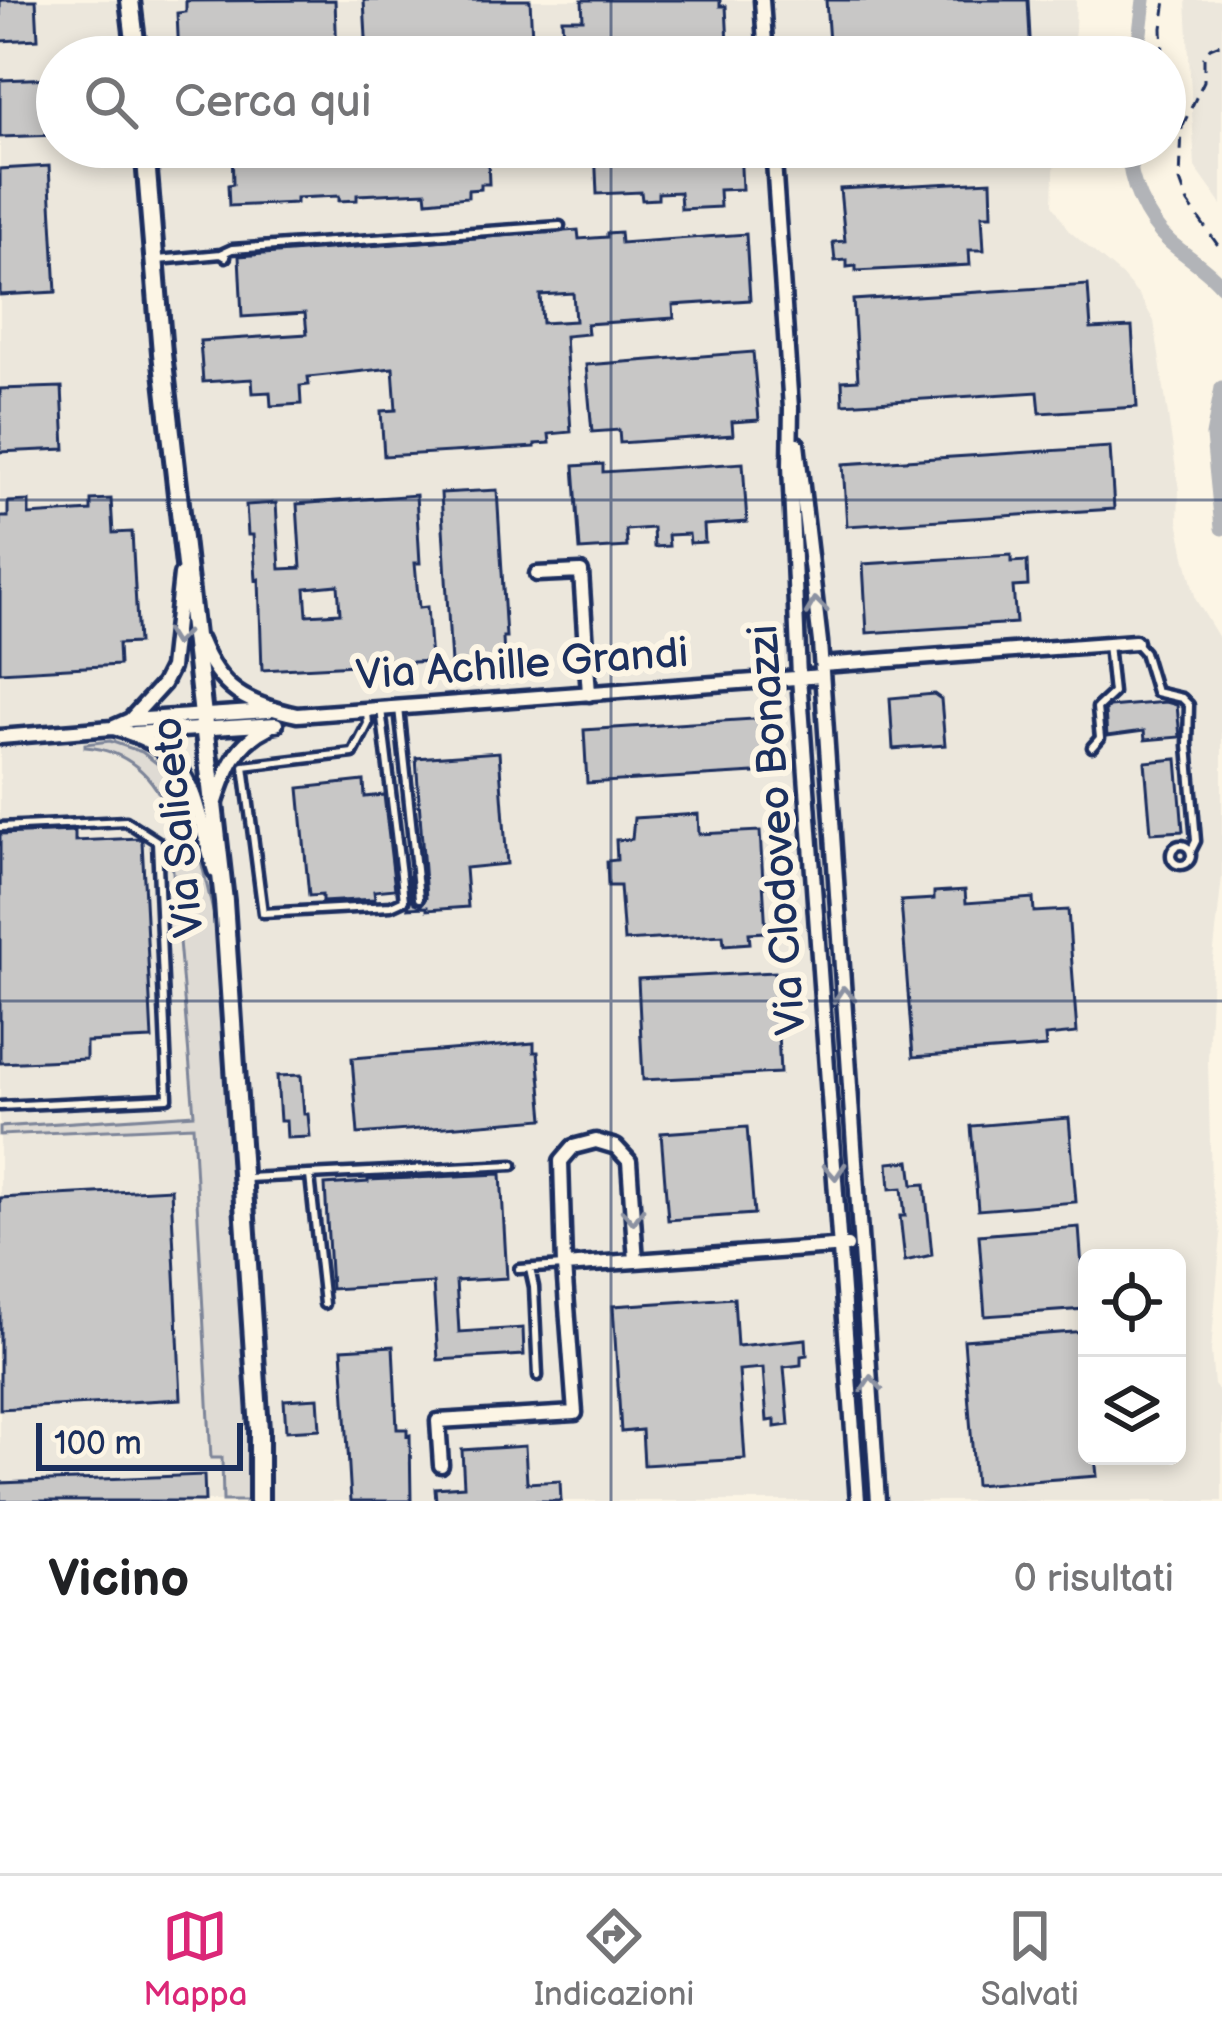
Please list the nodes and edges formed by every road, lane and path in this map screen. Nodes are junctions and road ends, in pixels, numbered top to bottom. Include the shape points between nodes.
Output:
1 (130, 0) edge
2 (762, 0) edge
3 (1166, 0) edge
4 (134, 36) edge
5 (765, 36) edge
6 (1162, 36) edge
7 (1222, 43) edge
8 (1186, 119) edge
9 (147, 168) edge
10 (774, 168) edge
11 (1180, 168) edge
12 (560, 226) dead end
13 (1222, 250) edge
14 (154, 260) junction
15 (791, 409) junction
16 (184, 539) junction
17 (537, 574) dead end
18 (194, 628) junction
19 (1135, 642) joint
20 (1108, 644) junction
21 (822, 671) junction
22 (799, 677) junction
23 (589, 694) junction
24 (399, 708) junction
25 (374, 710) junction
26 (276, 717) junction
27 (205, 722) junction
28 (132, 726) junction
29 (0, 737) edge
30 (1092, 747) dead end
31 (214, 808) junction
32 (0, 827) edge
33 (1191, 851) dead end
34 (419, 898) dead end
35 (224, 901) junction
36 (0, 1106) edge
37 (513, 1165) dead end
38 (310, 1175) junction
39 (243, 1178) junction
40 (861, 1244) junction
41 (841, 1247) junction
42 (636, 1261) junction
43 (564, 1266) junction
44 (519, 1269) dead end
45 (530, 1269) junction
46 (324, 1304) dead end
47 (538, 1376) dead end
48 (441, 1465) dead end
49 (259, 1501) edge
50 (858, 1501) edge
51 (878, 1501) edge

1 - 4 main road
2 - 5 street
3 - 6 path
7 - 8 path via 1204,57 1204,81
9 - 14 main road, Via Saliceto
10 - 15 street, Via Clodoveo Bonazzi
11 - 13 path via 1187,203
12 - 14 lane
14 - 16 main road, Via Saliceto
21 -> 15 street, Via Clodoveo Bonazzi
15 - 22 street, Via Clodoveo Bonazzi
16 - 18 main road, Via Saliceto
16 -> 28 street via 171,668
17 - 23 street via 581,572
18 - 26 street, Via Achille Grandi via 222,681
18 - 27 main road, Via Saliceto
19 - 20 street, Via Clodoveo Bonazzi
19 - 33 lane via 1156,692 1189,705
20 - 21 street, Via Clodoveo Bonazzi
20 - 30 lane via 1113,694 1097,708 1100,739
21 - 22 street, Via Achille Grandi
40 -> 21 street, Via Clodoveo Bonazzi
22 - 23 street, Via Achille Grandi
22 -> 41 street, Via Clodoveo Bonazzi
23 - 24 street, Via Achille Grandi
24 - 25 street, Via Achille Grandi
24 - 34 lane
25 - 25 lane via 404,900 263,913 244,766 353,753
25 - 26 street, Via Achille Grandi
26 - 27 street, Via Achille Grandi
26 - 31 street via 240,746
27 - 28 street, Via Achille Grandi
27 - 31 main road, Via Saliceto
28 - 29 street
28 - 35 street via 184,771
31 - 35 main road, Via Saliceto
32 - 36 lane via 126,820 157,841 168,1098
35 - 39 main road, Via Saliceto
37 - 38 lane
38 - 39 lane
38 - 46 lane
39 - 49 main road, Via Saliceto
40 - 41 street
51 -> 40 street, Via Clodoveo Bonazzi
41 - 42 street
41 - 50 street, Via Clodoveo Bonazzi
42 - 43 street
43 -> 42 street via 560,1161 596,1141 629,1161
43 - 45 lane
43 - 48 street via 574,1413 438,1421
44 - 45 lane
45 - 47 lane

